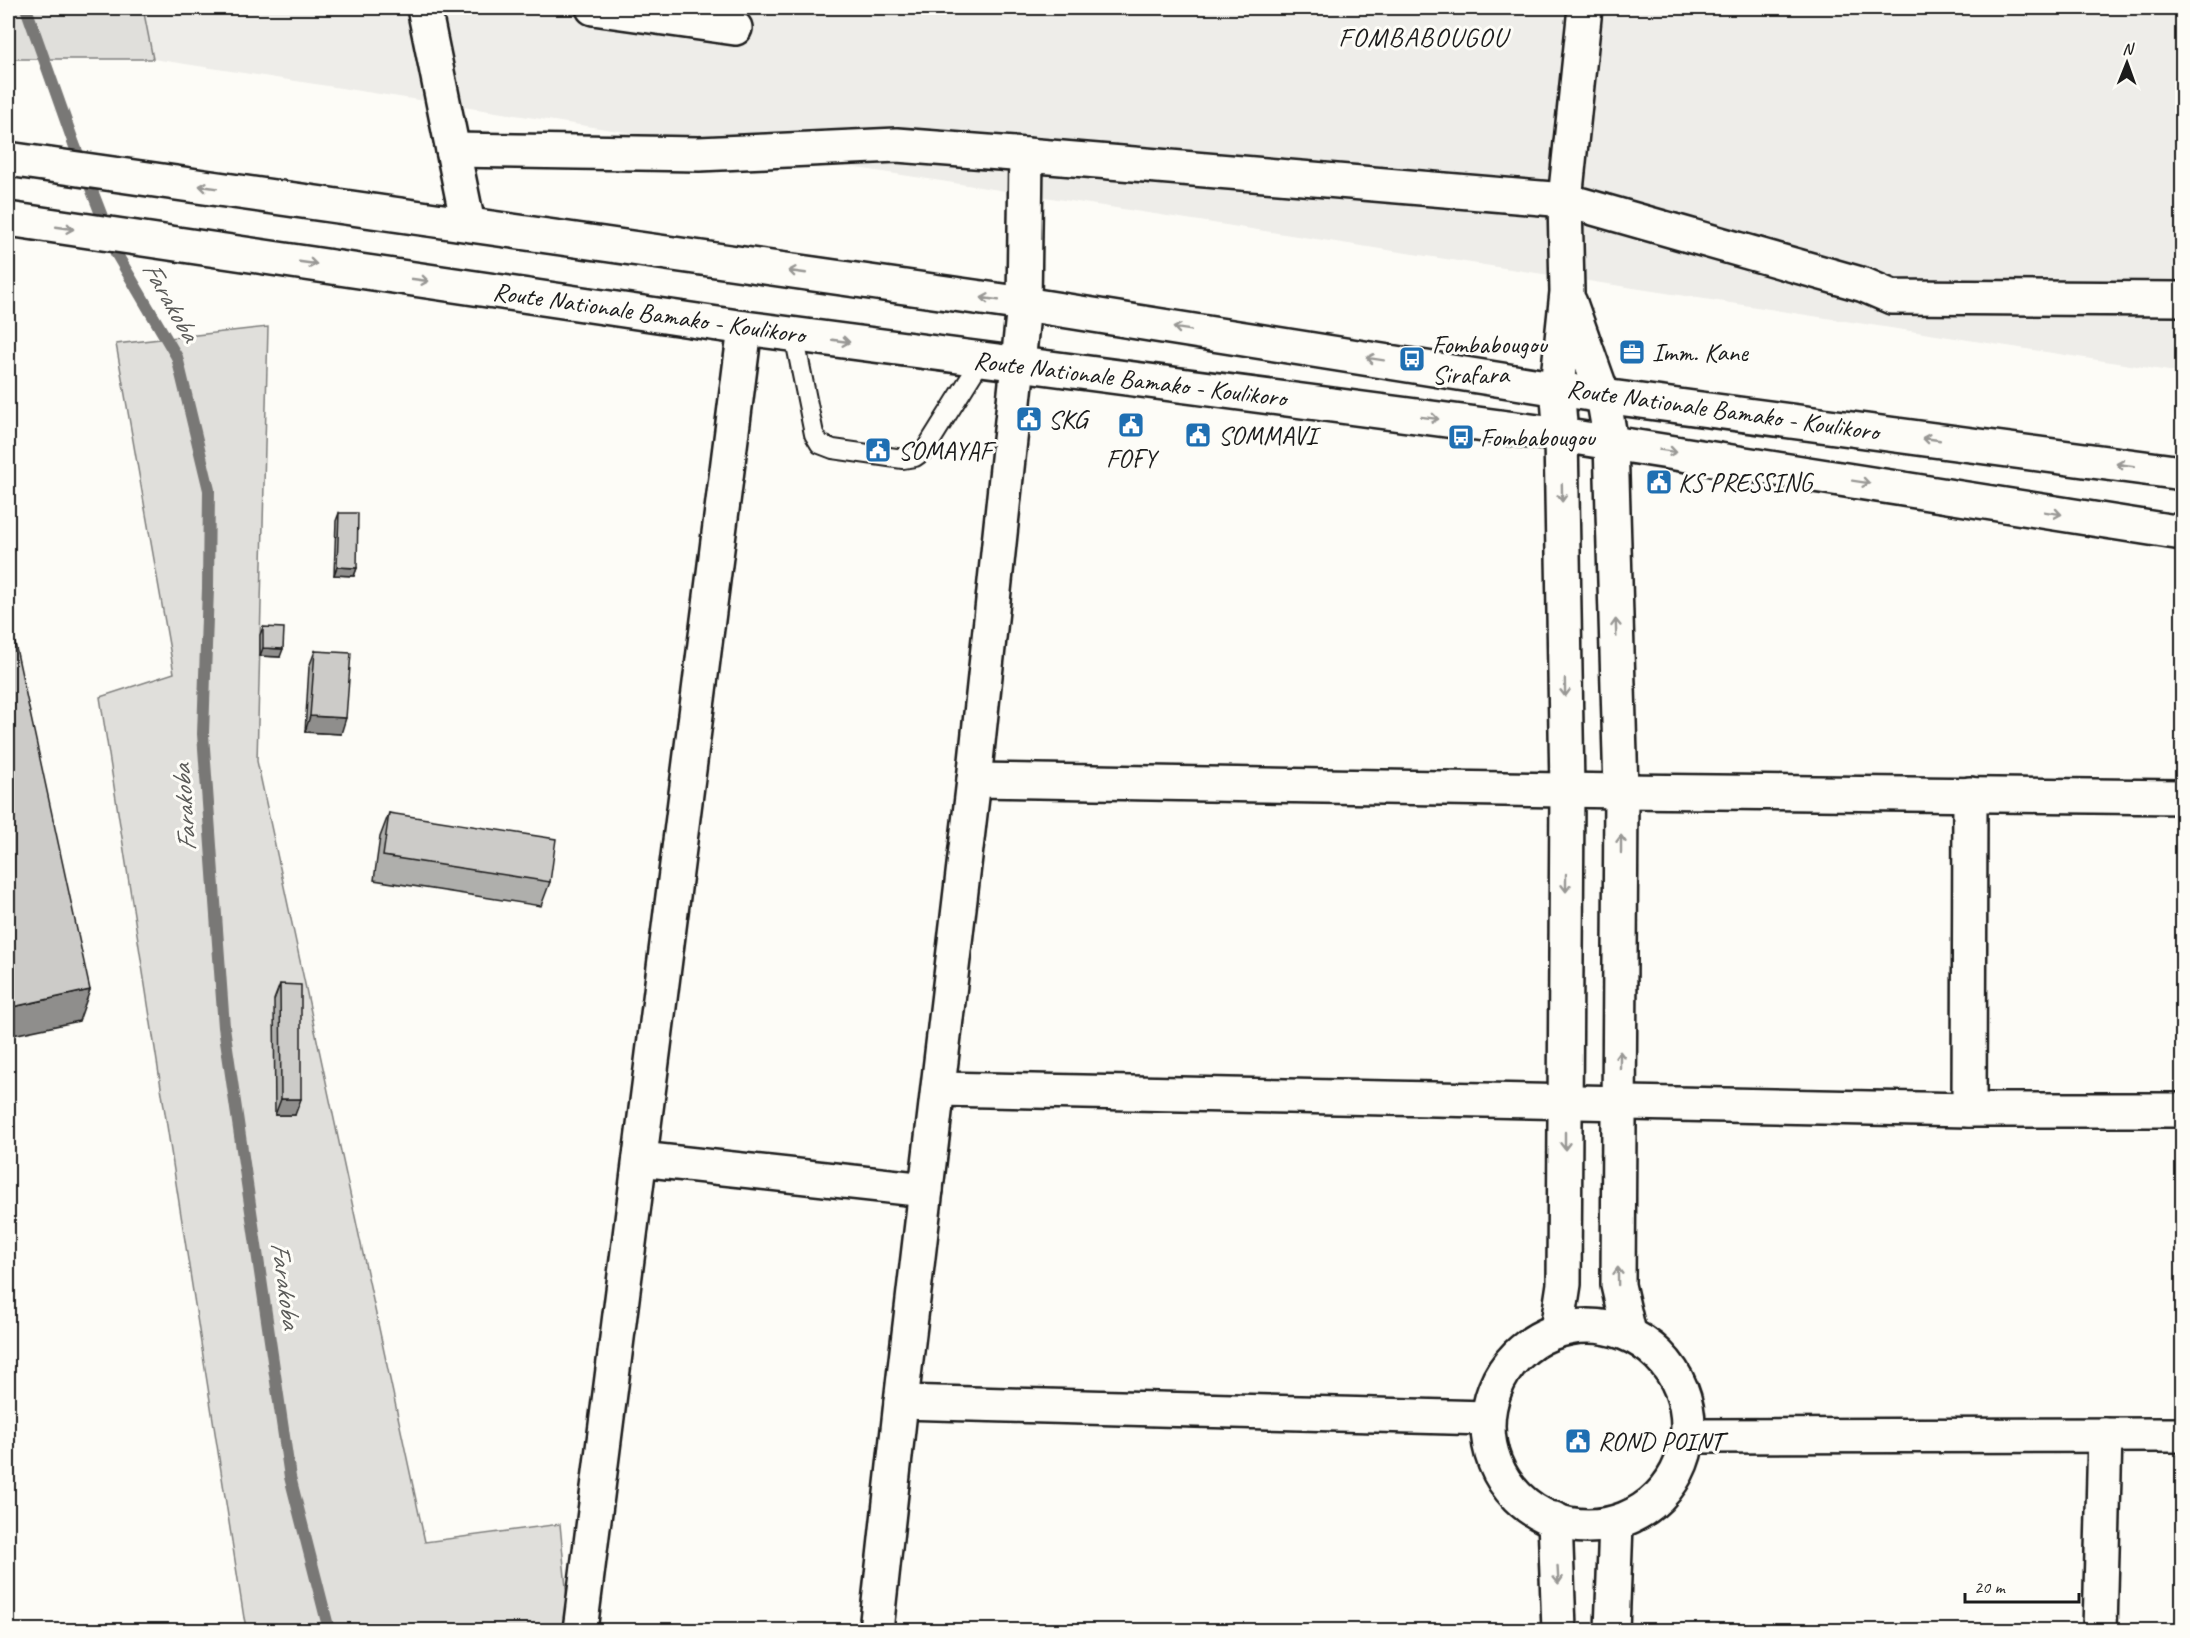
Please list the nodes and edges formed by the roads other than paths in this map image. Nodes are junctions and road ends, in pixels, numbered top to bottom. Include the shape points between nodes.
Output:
1 (424, 8) edge
2 (593, 8) edge
3 (1585, 8) edge
4 (735, 28) dead end
5 (453, 150) junction
6 (1026, 155) junction
7 (8, 159) edge
8 (1565, 200) junction
9 (8, 219) edge
10 (468, 224) junction
11 (1567, 292) junction
12 (2182, 299) edge
13 (1024, 304) junction
14 (746, 328) junction
15 (794, 335) junction
16 (982, 359) junction
17 (1018, 364) junction
18 (1557, 387) junction
19 (1603, 396) junction
20 (1561, 435) junction
21 (1611, 442) junction
22 (2182, 473) edge
23 (2182, 533) edge
24 (974, 780) junction
25 (1567, 790) junction
26 (1621, 791) junction
27 (1971, 794) junction
28 (2182, 797) edge
29 (938, 1089) junction
30 (1565, 1101) junction
31 (1620, 1102) junction
32 (1969, 1110) junction
33 (2182, 1110) edge
34 (640, 1159) junction
35 (926, 1190) junction
36 (1557, 1330) junction
37 (1629, 1333) junction
38 (901, 1402) junction
39 (1487, 1418) junction
40 (2182, 1435) edge
41 (1689, 1436) junction
42 (2105, 1436) junction
43 (1555, 1519) junction
44 (1616, 1524) junction
45 (580, 1630) edge
46 (876, 1630) edge
47 (1559, 1630) edge
48 (1612, 1630) edge
49 (2100, 1630) edge

1 - 5 street
2 - 4 street
3 - 8 street
5 - 6 street via 699,154 897,145
5 - 10 street
6 - 8 street
6 - 13 street
10 -> 7 street, Route Nationale Bamako - Koulikoro
8 - 11 street
8 - 12 street via 1864,285 1892,297
9 -> 14 street, Route Nationale Bamako - Koulikoro
13 -> 10 street, Route Nationale Bamako - Koulikoro
11 - 18 street
11 - 19 street
13 - 17 street
18 -> 13 street, Route Nationale Bamako - Koulikoro
14 - 15 street, Route Nationale Bamako - Koulikoro
14 - 34 street
15 -> 16 street, Route Nationale Bamako - Koulikoro
15 - 16 lane via 814,434 820,444 903,459 925,450
16 - 17 street, Route Nationale Bamako - Koulikoro
17 -> 20 street, Route Nationale Bamako - Koulikoro
17 - 24 street
18 - 19 street, Route Nationale Bamako - Koulikoro
18 - 20 street
19 - 21 street
22 -> 19 street, Route Nationale Bamako - Koulikoro
20 - 21 street, Route Nationale Bamako - Koulikoro
20 -> 25 street
21 -> 23 street, Route Nationale Bamako - Koulikoro
26 -> 21 street
24 - 25 street
24 - 29 street
25 - 26 street
25 -> 30 street
26 - 27 street
31 -> 26 street
27 - 28 street
27 - 32 street
29 - 30 street
29 - 35 street
30 - 31 street
30 -> 36 street via 1563,1284
31 - 32 street
37 -> 31 street via 1618,1285
32 - 33 street
34 - 35 street
34 - 45 street
35 - 38 street
36 - 37 street via 1595,1325
36 - 39 street via 1525,1346 1500,1374
37 - 41 street via 1665,1359 1685,1395
38 - 39 street
38 - 46 street
39 - 43 street via 1494,1465 1526,1506
40 - 42 street
41 - 42 street
41 - 44 street via 1683,1462 1659,1499
42 - 49 street
43 - 44 street via 1570,1526
43 -> 47 street
44 - 48 street

